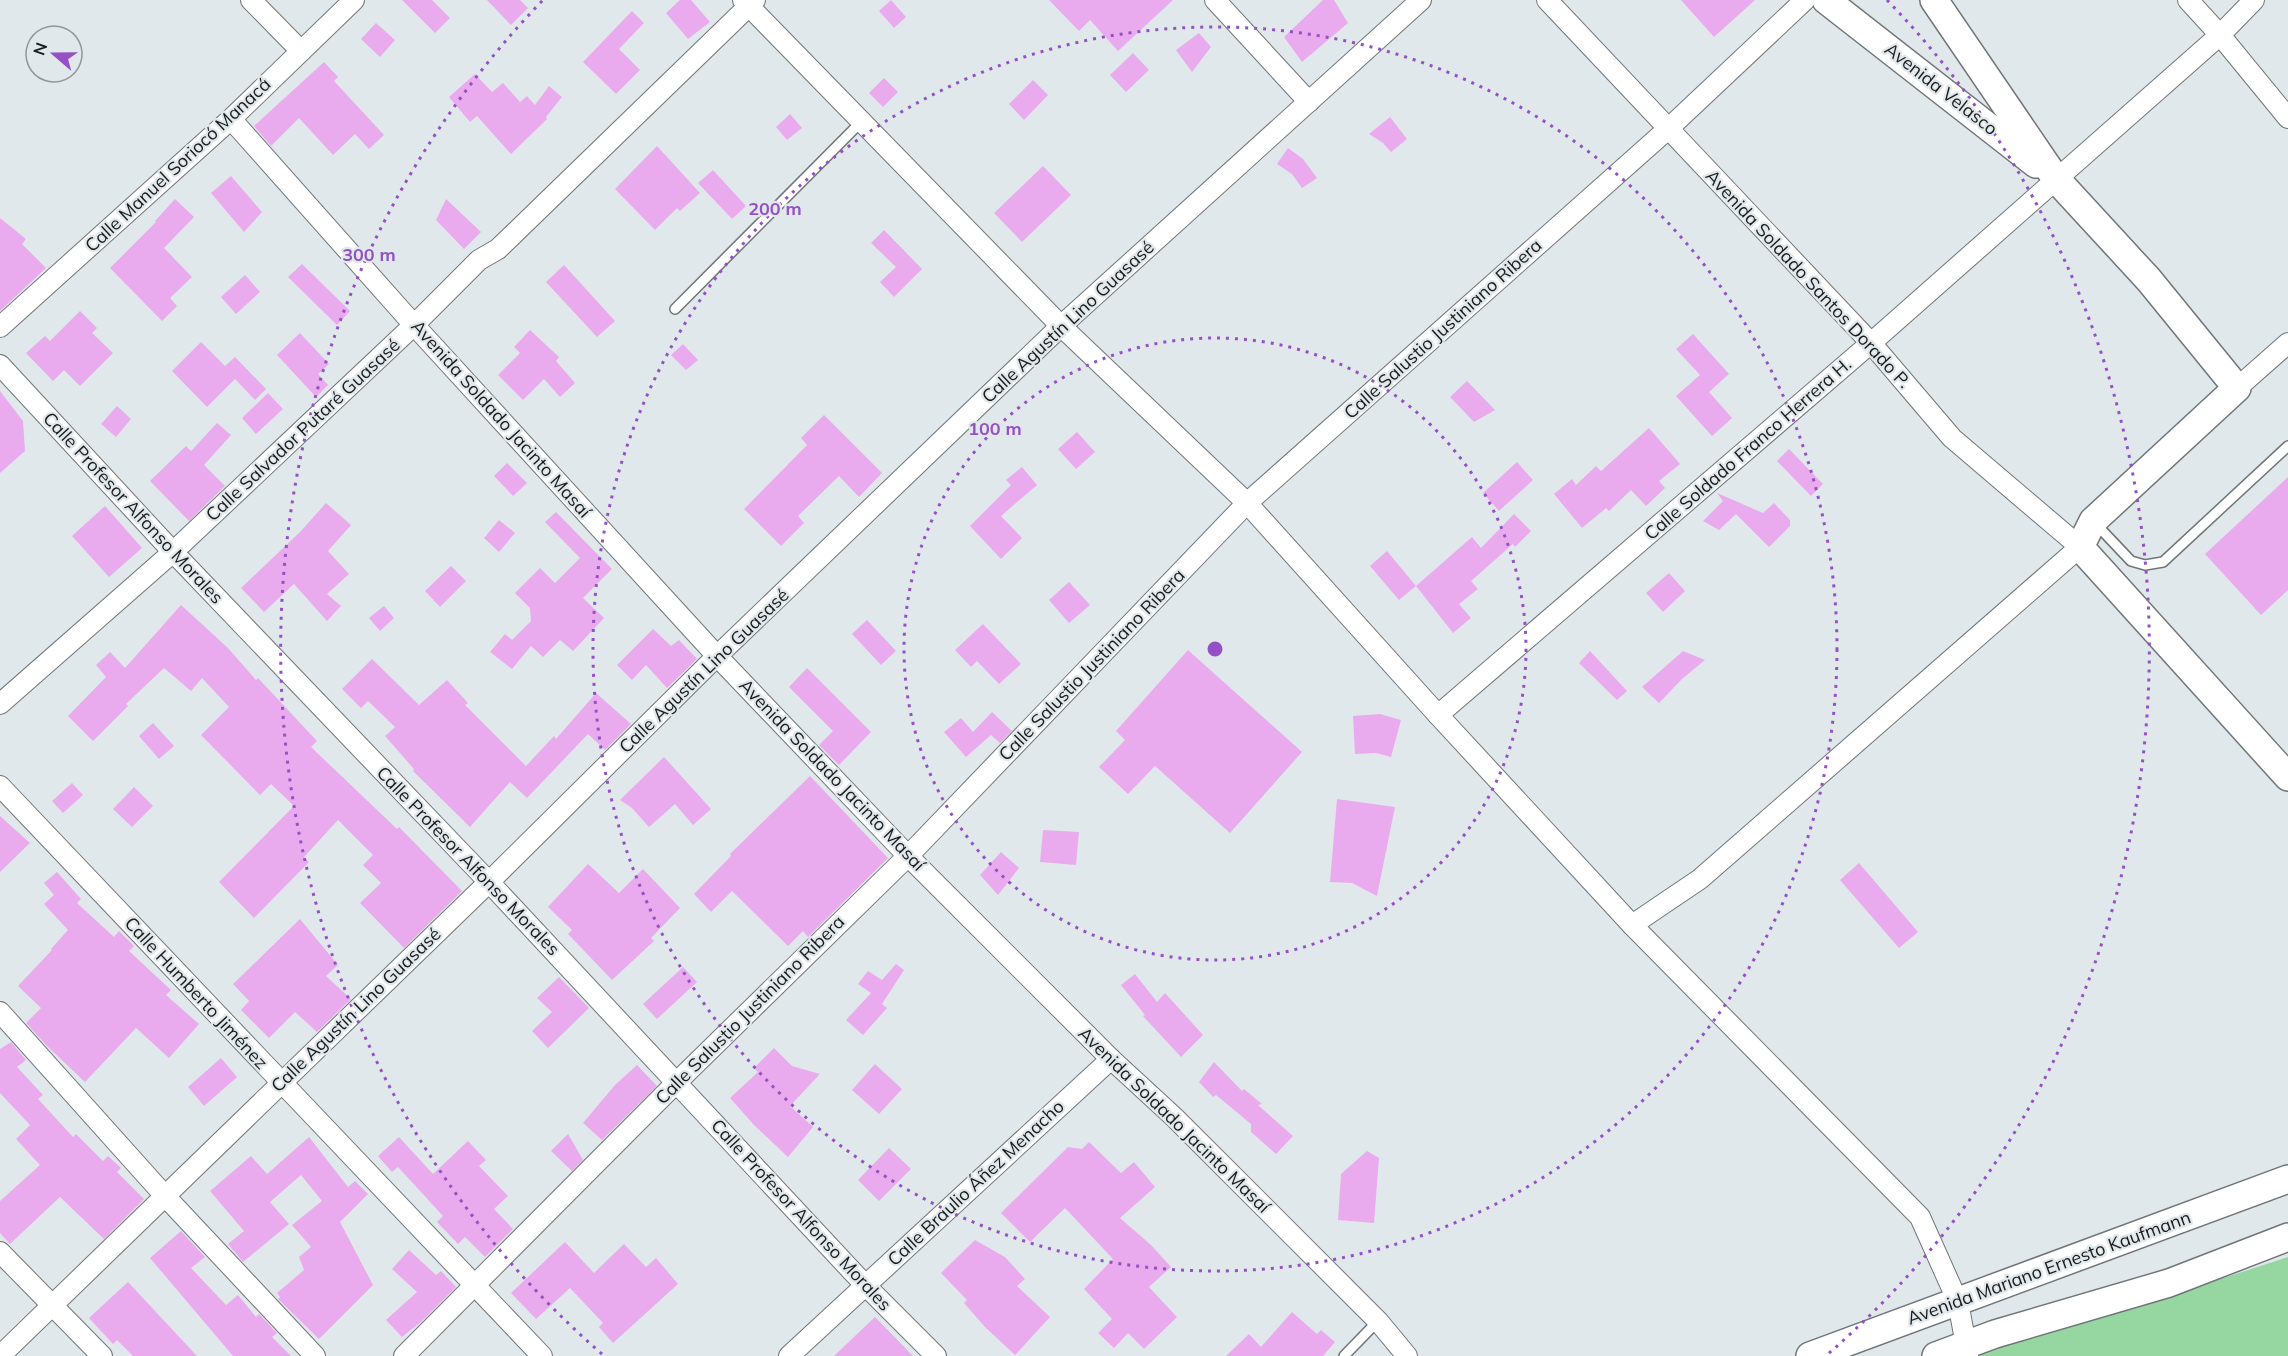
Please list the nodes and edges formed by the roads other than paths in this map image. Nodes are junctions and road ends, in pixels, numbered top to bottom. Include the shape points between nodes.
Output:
1 (251, 0) edge
2 (354, 0) edge
3 (1215, 0) edge
4 (1421, 0) edge
5 (1547, 0) edge
6 (1804, 0) edge
7 (1826, 0) edge
8 (1934, 0) edge
9 (2188, 0) edge
10 (2254, 0) edge
11 (749, 2) edge
12 (2220, 35) junction
13 (301, 51) junction
14 (1309, 102) junction
15 (2288, 118) edge
16 (231, 119) junction
17 (861, 122) junction
18 (1669, 128) junction
19 (2056, 179) junction
20 (675, 309) dead end
21 (414, 325) junction
22 (1061, 326) junction
23 (0, 327) edge
24 (1871, 343) junction
25 (2288, 343) edge
26 (0, 365) edge
27 (2237, 388) junction
28 (2288, 446) edge
29 (1247, 503) junction
30 (2093, 520) junction
31 (2080, 547) junction
32 (172, 552) junction
33 (717, 656) junction
34 (0, 704) edge
35 (1438, 715) junction
36 (2288, 777) edge
37 (0, 786) edge
38 (908, 856) junction
39 (489, 882) junction
40 (1632, 925) junction
41 (0, 1012) edge
42 (1111, 1059) junction
43 (281, 1082) junction
44 (677, 1082) junction
45 (2288, 1179) edge
46 (165, 1196) junction
47 (2288, 1237) edge
48 (0, 1252) edge
49 (476, 1285) junction
50 (865, 1285) junction
51 (1958, 1302) junction
52 (52, 1308) junction
53 (1378, 1321) junction
54 (1968, 1351) edge
55 (0, 1356) edge
56 (102, 1356) edge
57 (315, 1356) edge
58 (404, 1356) edge
59 (542, 1356) edge
60 (789, 1356) edge
61 (936, 1356) edge
62 (1344, 1356) edge
63 (1407, 1356) edge
64 (1810, 1356) edge
65 (1936, 1356) edge

1 - 13 street
2 - 13 street, Calle Manuel Soriocó Manacá
3 - 14 street
4 - 14 street, Calle Agustín Lino Guasasé
5 - 18 street, Avenida Soldado Santos Dorado P.
6 - 18 street, Calle Salustio Justiniano Ribera
7 - 19 street, Avenida Velasco
8 - 19 street, Avenida Velasco
9 - 12 street
10 - 12 street, Calle Soldado Franco Herrera H.
11 - 17 street
11 - 21 street, Calle Salvador Putaré Guasasé via 498,249 479,260
12 - 15 street
12 - 19 street, Calle Soldado Franco Herrera H.
13 - 16 street, Calle Manuel Soriocó Manacá
14 - 22 street, Calle Agustín Lino Guasasé
16 - 21 street, Avenida Soldado Jacinto Masaí
16 - 23 street, Calle Manuel Soriocó Manacá
17 - 20 lane
17 - 22 street
18 - 24 street, Avenida Soldado Santos Dorado P.
18 - 29 street, Calle Salustio Justiniano Ribera
19 - 24 street, Calle Soldado Franco Herrera H.
19 - 27 street, Avenida Velasco via 2149,280
21 - 32 street, Calle Salvador Putaré Guasasé
21 - 33 street, Avenida Soldado Jacinto Masaí
22 - 29 street
22 - 33 street, Calle Agustín Lino Guasasé
24 - 31 street, Avenida Soldado Santos Dorado P. via 1952,438
24 - 35 street, Calle Soldado Franco Herrera H.
25 - 27 street
26 - 32 street, Calle Profesor Alfonso Morales
27 - 30 street
28 - 30 lane via 2163,562 2145,565 2131,561
29 - 35 street
29 - 38 street, Calle Salustio Justiniano Ribera
30 - 31 street
31 - 36 street
31 - 40 street via 1700,879
32 - 34 street, Calle Salvador Putaré Guasasé
32 - 39 street, Calle Profesor Alfonso Morales
33 - 38 street, Avenida Soldado Jacinto Masaí
33 - 39 street, Calle Agustín Lino Guasasé
35 - 40 street
37 - 43 street, Calle Humberto Jiménez
38 - 42 street, Avenida Soldado Jacinto Masaí
38 - 44 street, Calle Salustio Justiniano Ribera
39 - 43 street, Calle Agustín Lino Guasasé
39 - 44 street, Calle Profesor Alfonso Morales
40 - 51 street via 1920,1217
41 - 46 street
42 - 50 street, Calle Braulio Áñez Menacho
42 - 53 street, Avenida Soldado Jacinto Masaí
43 - 46 street, Calle Agustín Lino Guasasé
43 - 49 street, Calle Humberto Jiménez
44 - 49 street, Calle Salustio Justiniano Ribera
44 - 50 street, Calle Profesor Alfonso Morales
45 - 51 street, Avenida Mariano Ernesto Kaufmann
46 - 52 street, Calle Agustín Lino Guasasé
46 - 57 street
47 - 54 street via 2169,1283 1995,1334
48 - 52 street
49 - 58 street, Calle Salustio Justiniano Ribera
49 - 59 street, Calle Humberto Jiménez
50 - 60 street, Calle Braulio Áñez Menacho
50 - 61 street, Calle Profesor Alfonso Morales
51 - 54 street
51 - 64 street, Avenida Mariano Ernesto Kaufmann
52 - 55 street, Calle Agustín Lino Guasasé
52 - 56 street
53 - 62 lane
53 - 63 street, Avenida Soldado Jacinto Masaí
54 - 65 street

